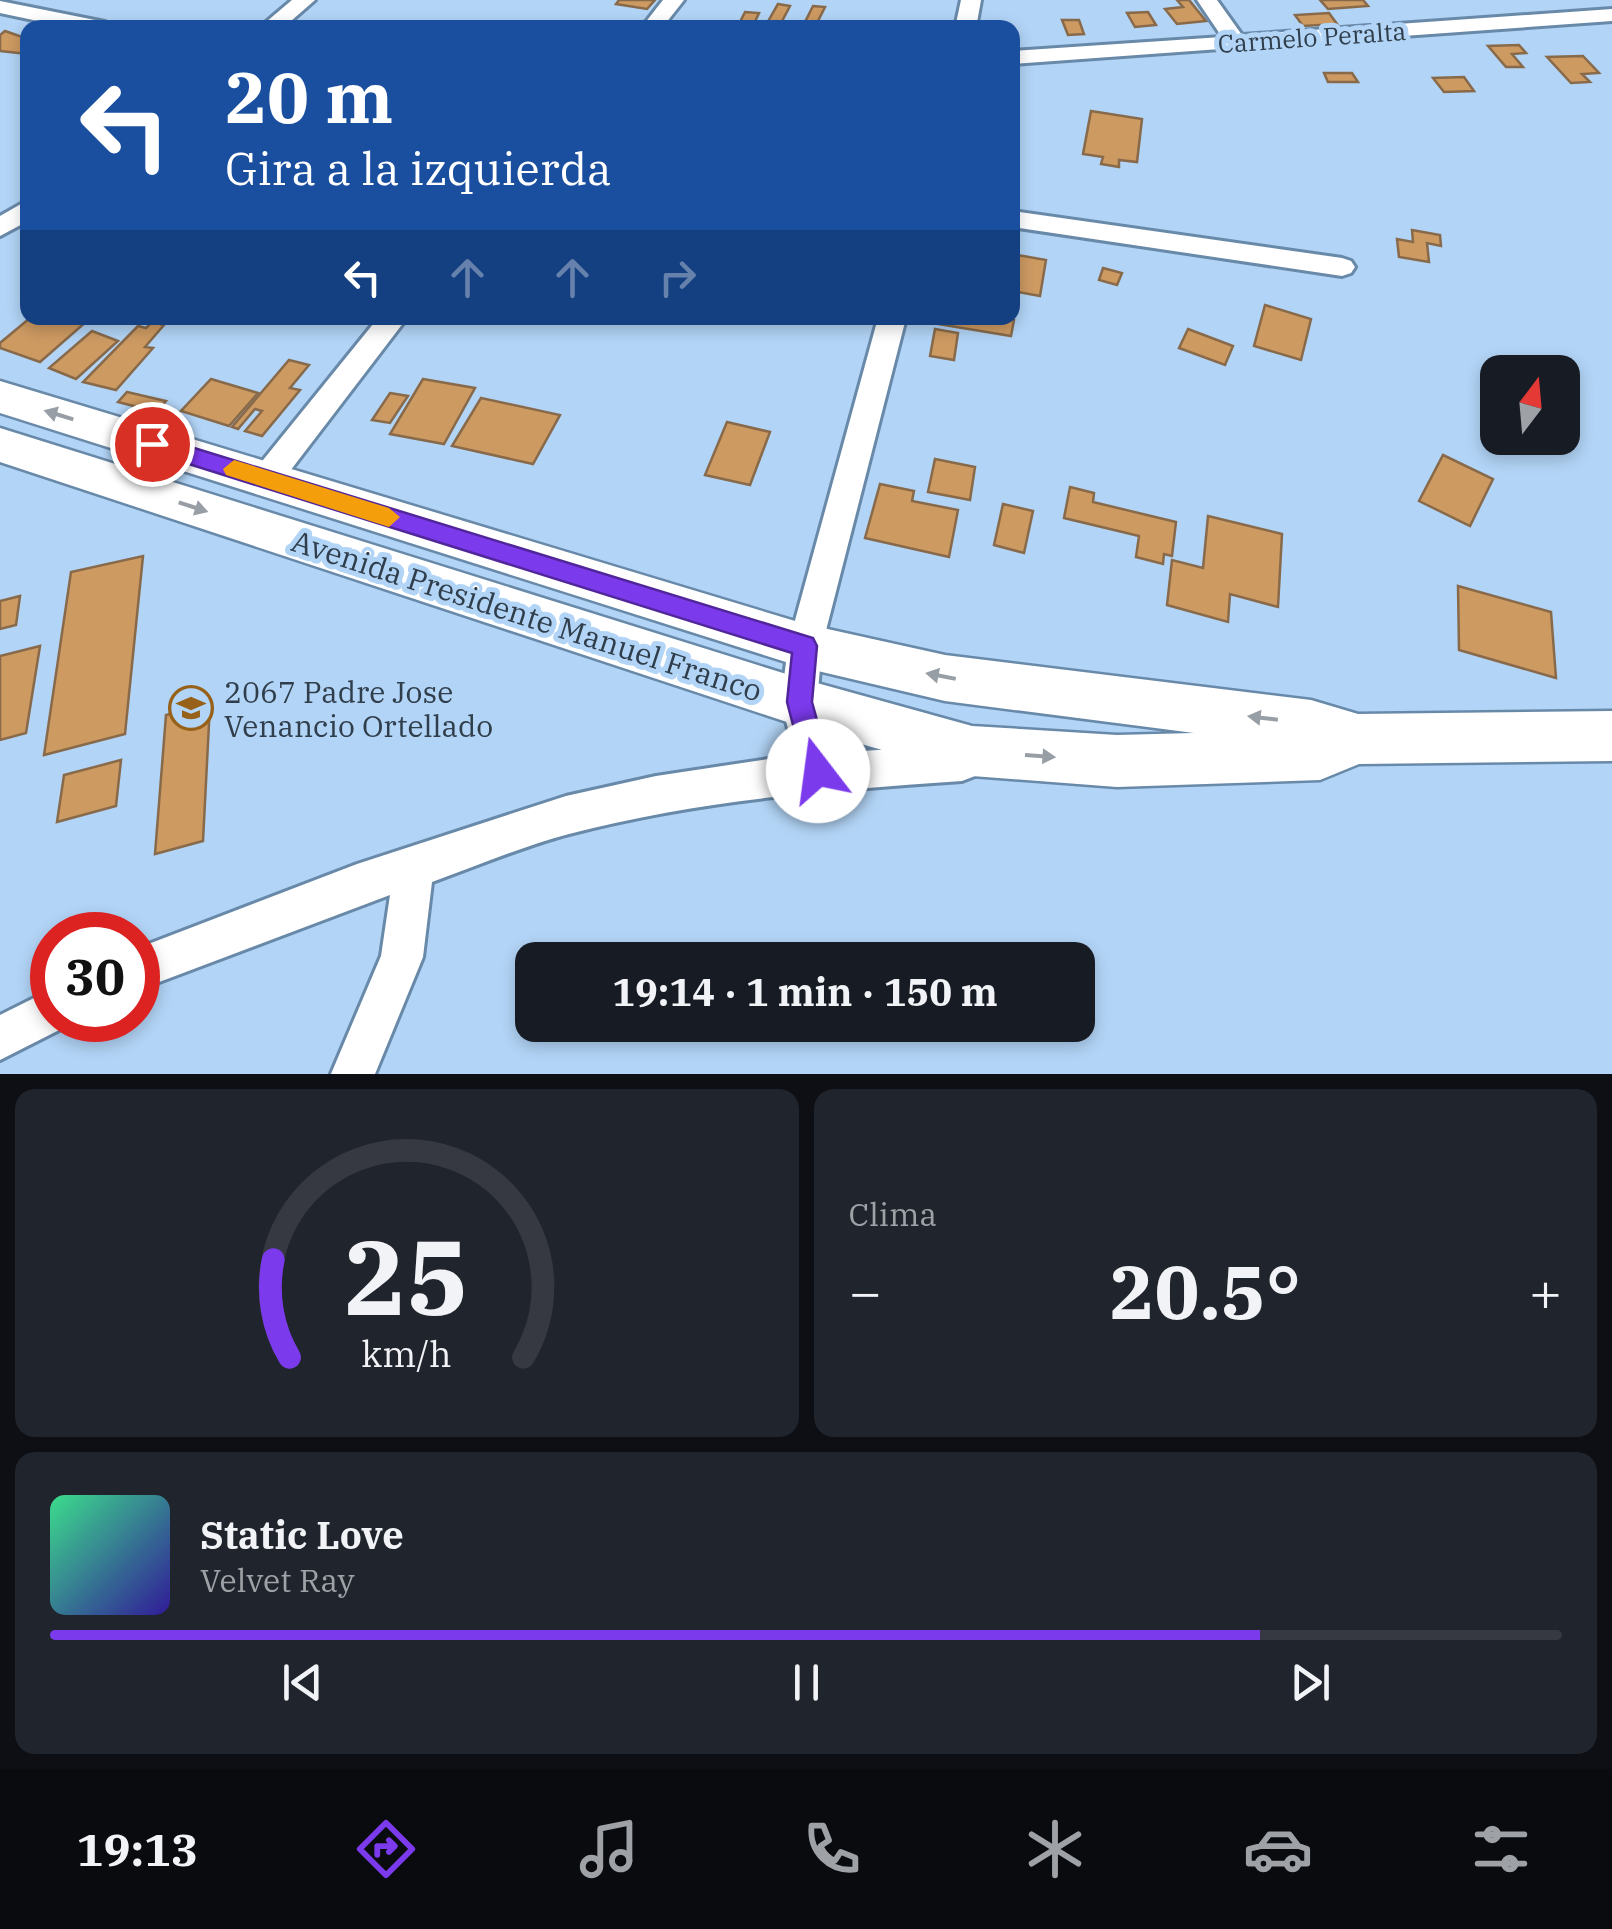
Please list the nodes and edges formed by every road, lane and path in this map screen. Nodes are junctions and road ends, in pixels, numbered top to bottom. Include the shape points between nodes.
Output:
1 (305, 0) edge
2 (674, 0) edge
3 (1207, 0) edge
4 (0, 8) edge
5 (1612, 16) edge
6 (62, 20) edge
7 (279, 20) edge
8 (658, 20) edge
9 (1236, 42) junction
10 (1020, 57) edge
11 (1020, 220) edge
12 (1342, 266) dead end
13 (388, 325) edge
14 (890, 325) edge
15 (0, 397) edge
16 (0, 445) edge
17 (266, 479) junction
18 (804, 646) junction
19 (799, 702) junction
20 (1612, 736) edge
21 (1358, 740) junction
22 (972, 751) junction
23 (818, 771) junction
24 (414, 868) junction
25 (160, 961) edge
26 (30, 1023) edge
27 (0, 1038) edge
28 (353, 1074) edge

1 - 7 street
2 - 8 street
3 - 9 street
4 - 6 street
5 - 9 street, Carmelo Peralta
9 - 10 street, Carmelo Peralta
11 - 12 street
13 - 17 street
14 - 18 street
17 -> 15 main road, Avenida Presidente Manuel Franco
16 -> 19 main road, Avenida Presidente Manuel Franco
17 - 18 main road, Avenida Presidente Manuel Franco
18 - 19 street
21 -> 18 main road, Avenida Presidente Manuel Franco via 1311,724 945,678
19 - 22 main road, Avenida Presidente Manuel Franco
19 - 23 street
20 - 21 main road, Avenida Presidente Manuel Franco
22 -> 21 main road, Avenida Presidente Manuel Franco via 1117,760 1320,755
22 - 23 street via 962,763
23 - 24 street via 566,815
24 - 25 street
24 - 28 street via 402,957
26 - 27 street

